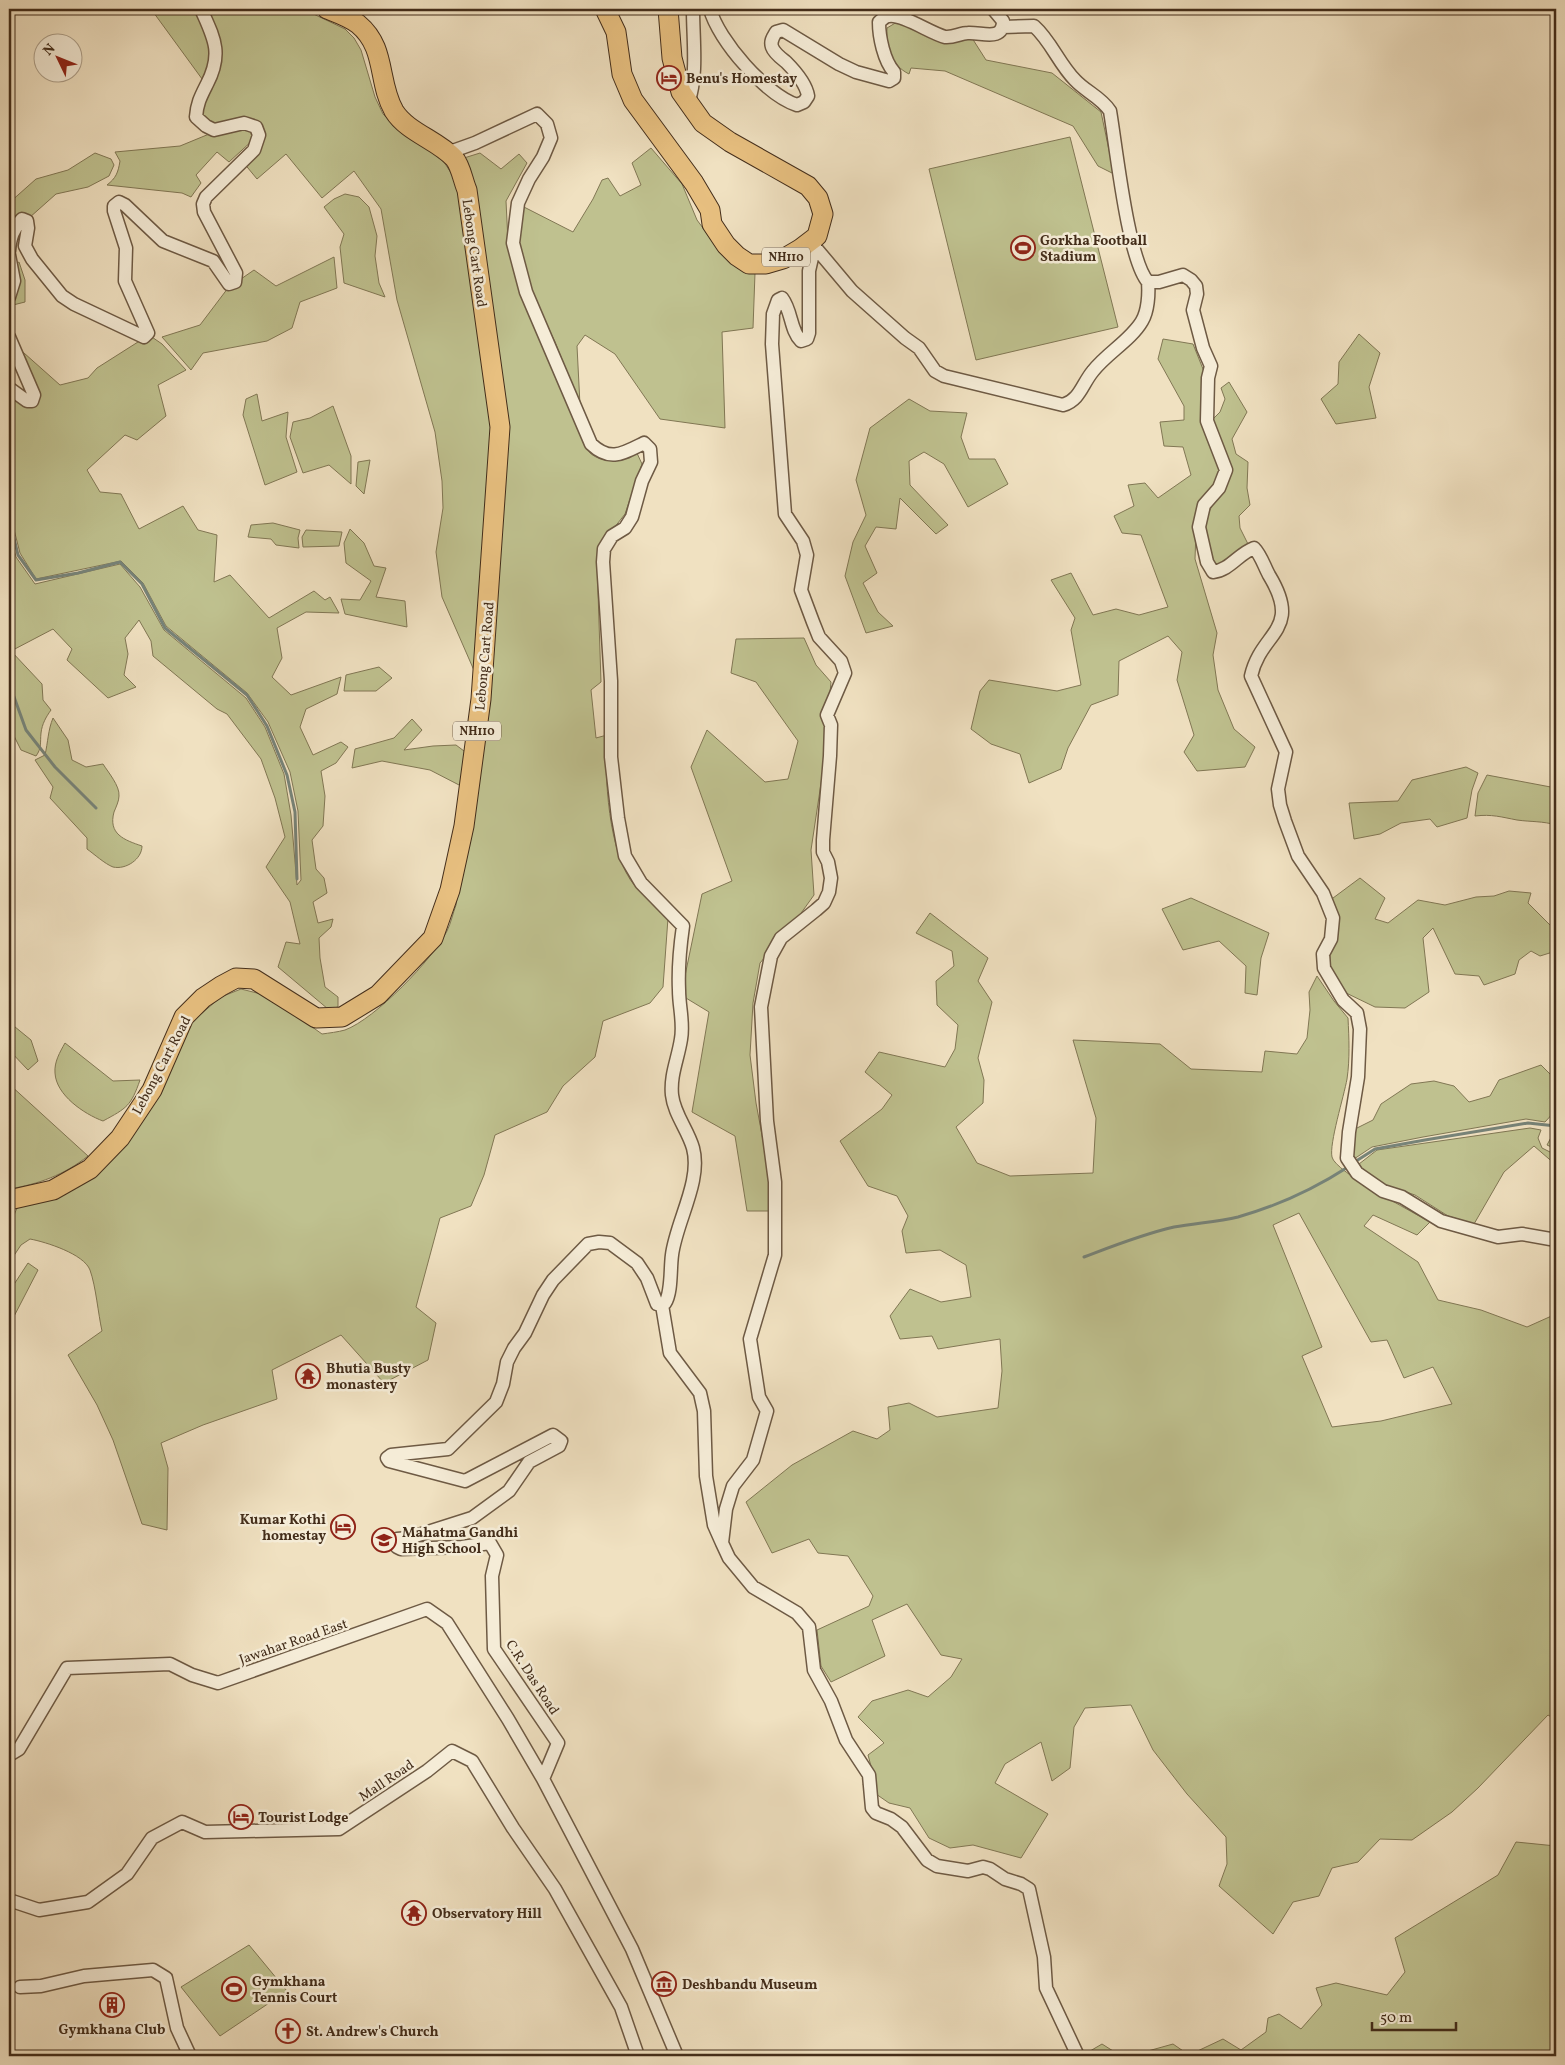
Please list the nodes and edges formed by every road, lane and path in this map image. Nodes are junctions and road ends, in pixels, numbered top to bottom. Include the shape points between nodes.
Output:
1 (201, 9) edge
2 (327, 9) edge
3 (605, 9) edge
4 (668, 9) edge
5 (693, 9) edge
6 (710, 9) edge
7 (993, 9) edge
8 (1003, 26) junction
9 (688, 104) junction
10 (447, 153) junction
11 (816, 241) junction
12 (9, 251) edge
13 (9, 255) edge
14 (1148, 282) junction
15 (9, 297) edge
16 (9, 336) edge
17 (9, 388) edge
18 (9, 1200) edge
19 (1556, 1240) edge
20 (662, 1305) junction
21 (722, 1543) junction
22 (9, 1755) edge
23 (543, 1779) junction
24 (9, 1900) edge
25 (20, 1987) dead end
26 (190, 2056) edge
27 (638, 2056) edge
28 (677, 2056) edge
29 (1078, 2056) edge

1 - 12 street via 217,49 216,63 197,104 196,117 214,130 244,123 256,127 260,135 254,150 206,197 203,204 208,221 236,273 235,282 228,284 207,258 163,241 119,202 114,211 126,248 125,280 148,333 144,337 62,296 25,246 28,221 22,219 16,226 10,238
2 - 10 highway, Lebong Cart Road / NH110 via 357,23 370,36 377,48 383,82 395,112
3 - 11 highway, NH110 via 616,32 622,74 633,100 694,183 710,210 712,224 726,245 749,264 766,264 783,259
4 - 9 highway, NH110 via 672,58 681,92
5 - 9 street via 694,87
6 - 8 street via 721,34 751,71 798,106 808,96 806,88 774,51 772,38 776,32 783,30 856,72 889,81 894,78 894,72 889,66 879,30 879,22 883,18 898,17 937,35 953,38 970,33 994,36
7 - 8 street via 1003,21
8 - 14 street via 1034,26 1074,80 1104,101 1110,111 1134,248 1139,267
9 - 11 highway, NH110 via 703,123 730,142 808,186 818,198 823,214
10 - 18 highway, Lebong Cart Road / NH110 via 455,159 466,190 500,427 481,699 464,826 450,890 433,938 378,995 342,1017 316,1018 254,979 236,978 221,986 184,1017 152,1090 120,1138 90,1169 53,1190
10 - 20 street via 537,114 547,124 551,138 518,203 513,243 526,292 590,444 602,454 615,455 644,443 650,449 652,462 642,481 632,517 625,528 612,536 604,549 603,562 611,681 611,757 625,856 641,883 682,926 679,949 682,1039 673,1070 672,1096 693,1148 695,1164 672,1249 669,1298
11 - 14 street via 852,291 920,348 935,371 944,376 1063,405 1080,394 1092,372 1143,320
11 - 21 street via 809,271 809,333 801,342 782,298 778,300 773,314 772,344 785,514 803,541 807,555 801,590 819,637 841,661 845,673 827,714 831,725 823,852 831,878 824,903 781,938 772,956 761,1007 767,1121 775,1182 775,1255 750,1339 759,1397 766,1411 753,1460 733,1486 726,1509
13 - 15 street via 14,282
14 - 19 street via 1183,275 1196,286 1193,310 1211,366 1207,421 1226,470 1218,488 1204,505 1200,520 1208,562 1213,572 1224,571 1245,551 1254,548 1282,602 1283,618 1253,666 1251,676 1286,752 1278,789 1285,821 1298,856 1323,893 1333,918 1331,940 1323,954 1324,968 1343,1000 1357,1013 1360,1029 1358,1077 1347,1158 1357,1173 1441,1221 1498,1237 1522,1234
16 - 17 street via 34,395 32,402
20 - 21 street via 670,1353 700,1393 704,1411 706,1476 714,1525
20 - 23 street, C.R. Das Road via 657,1304 637,1263 610,1243 588,1244 543,1295 507,1362 496,1402 448,1449 390,1455 387,1458 465,1481 553,1435 561,1441 559,1446 529,1462 509,1492 472,1518 394,1541 401,1549 490,1543 497,1555 492,1576 494,1649 558,1743
21 - 29 street via 729,1558 752,1587 797,1613 810,1627 814,1670 831,1701 846,1740 869,1775 872,1808 876,1813 902,1827 927,1860 937,1866 968,1871 990,1868 1005,1879 1029,1889 1044,1957 1046,1988
22 - 23 street, Jawahar Road East via 19,1749 67,1668 170,1664 218,1683 427,1609 447,1623
23 - 28 street via 632,1949
24 - 27 street, Mall Road via 39,1910 88,1902 127,1874 152,1838 182,1822 204,1832 339,1829 452,1751 472,1760 555,1889 621,2007
25 - 26 street via 41,1986 84,1976 152,1970 166,1978 177,2028

